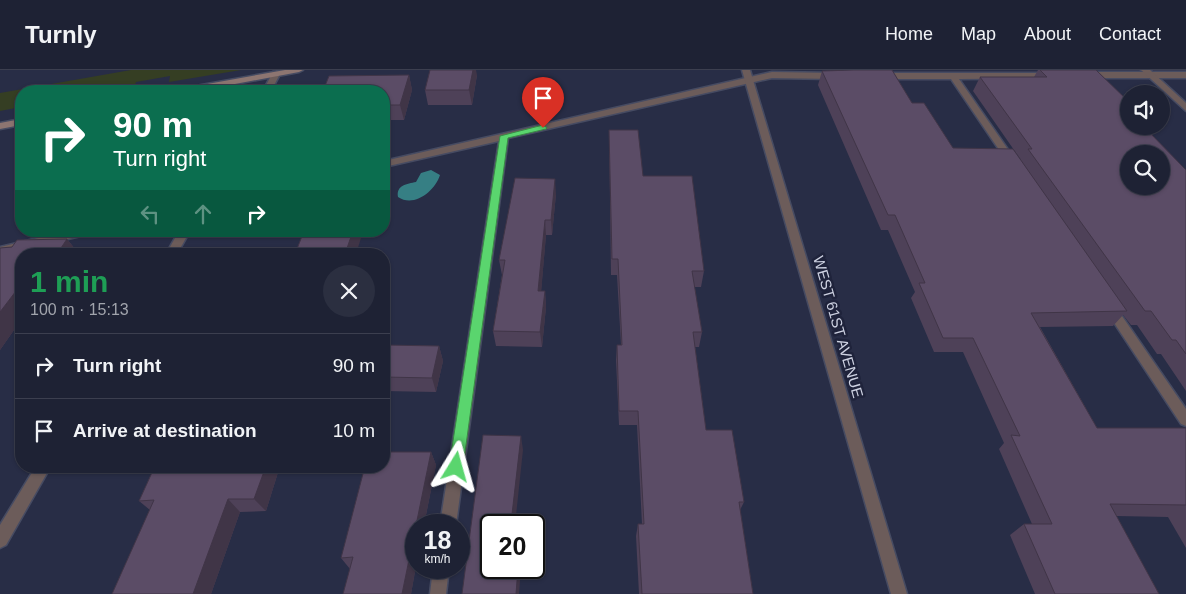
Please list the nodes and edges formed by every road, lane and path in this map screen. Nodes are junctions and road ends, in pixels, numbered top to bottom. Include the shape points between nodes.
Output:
1 (299, 70) edge
2 (1148, 72) edge
3 (276, 74) junction
4 (748, 75) edge
5 (1186, 75) edge
6 (848, 76) edge
7 (867, 76) edge
8 (953, 76) junction
9 (1062, 76) edge
10 (1072, 76) edge
11 (217, 85) edge
12 (271, 85) edge
13 (1186, 108) edge
14 (15, 123) edge
15 (0, 126) edge
16 (504, 136) junction
17 (390, 163) edge
18 (1020, 175) edge
19 (60, 237) edge
20 (181, 237) edge
21 (175, 248) edge
22 (0, 251) edge
23 (1103, 298) edge
24 (1186, 420) edge
25 (40, 473) edge
26 (450, 514) edge
27 (0, 540) edge
28 (440, 579) edge
29 (438, 594) edge
30 (899, 594) edge

1 - 3 street
2 - 5 street
2 - 10 street
2 - 13 street
3 - 11 street
3 - 12 street
4 - 6 street
4 - 16 street
4 - 30 street, WEST 61ST AVENUE
7 - 8 street
8 - 9 street
8 - 18 street
14 - 15 street
16 - 17 street
16 - 26 street
19 - 22 street
20 - 21 street
23 - 24 street
25 - 27 street
28 - 29 street

